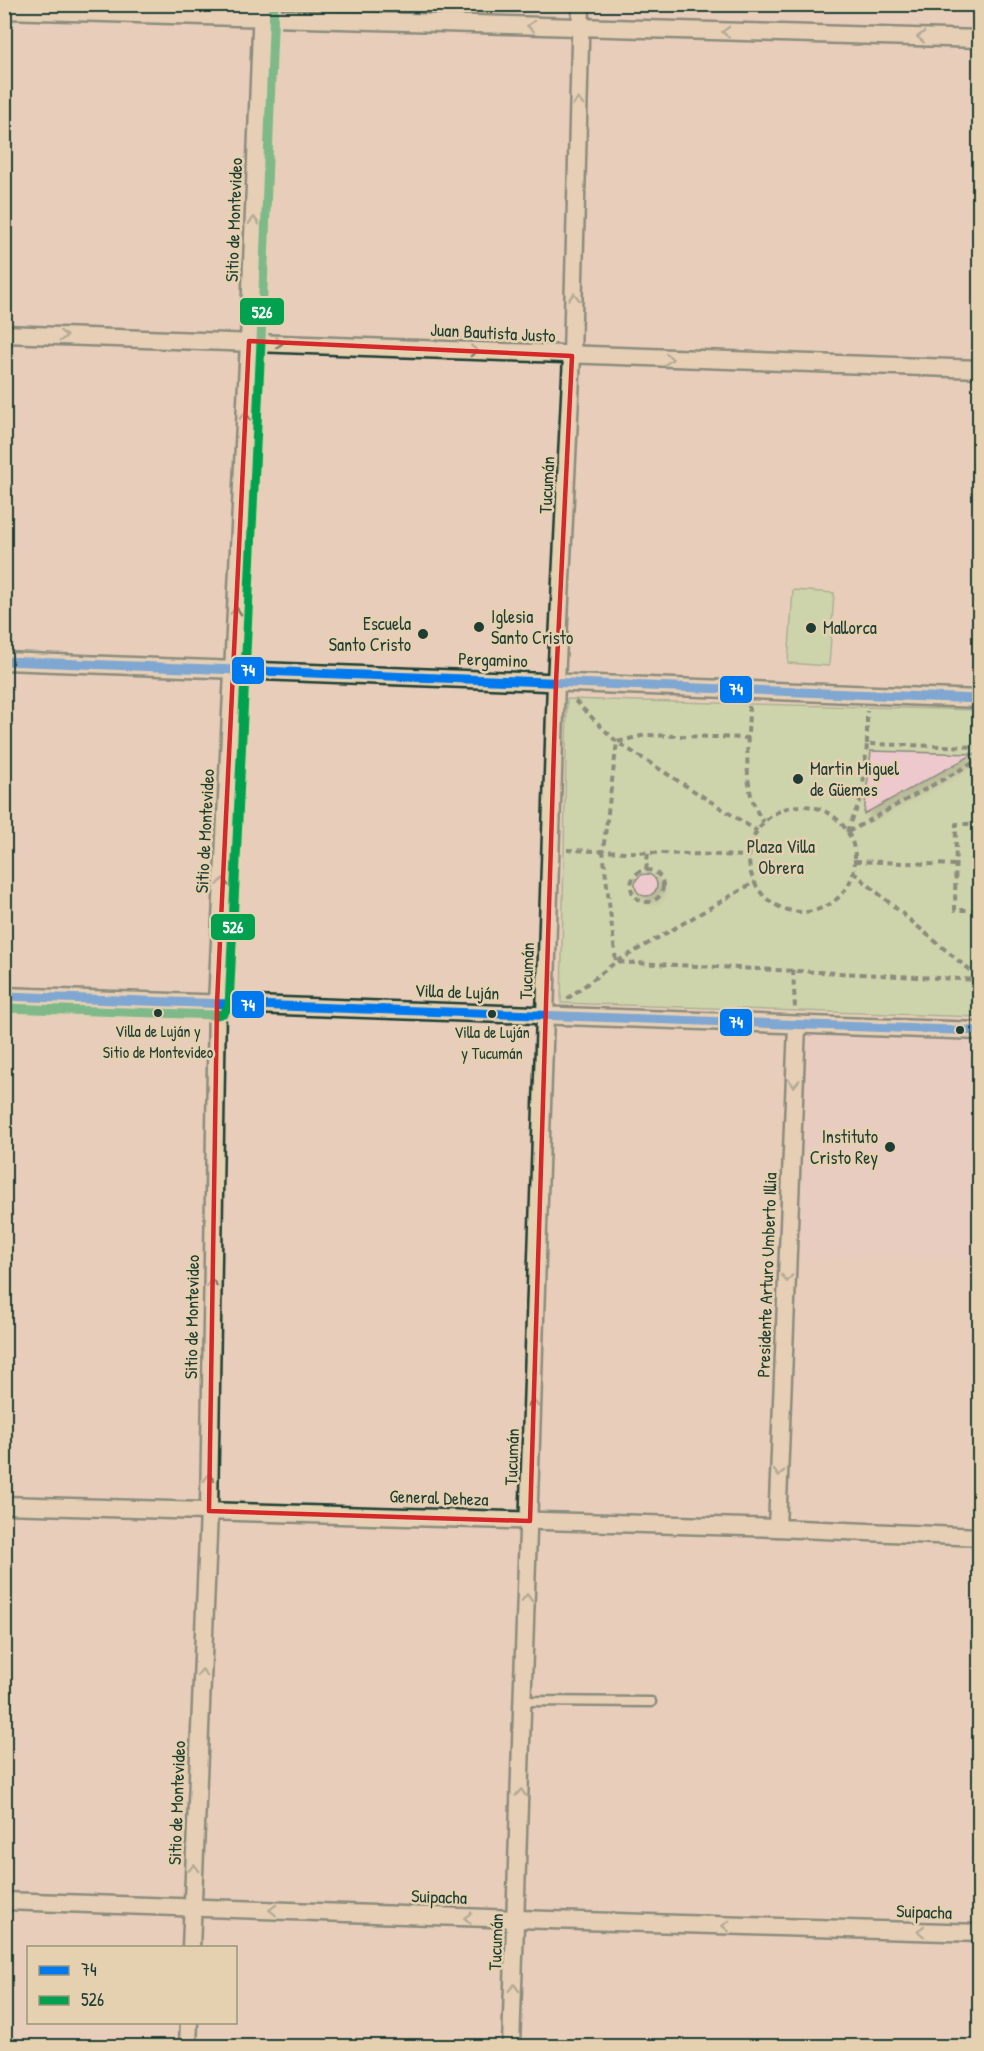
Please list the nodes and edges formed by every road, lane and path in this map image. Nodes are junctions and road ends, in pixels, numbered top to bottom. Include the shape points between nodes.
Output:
1 (581, 4) edge
2 (4, 10) edge
3 (262, 11) edge
4 (580, 27) junction
5 (980, 39) edge
6 (4, 334) edge
7 (249, 341) junction
8 (572, 356) junction
9 (980, 369) edge
10 (4, 661) edge
11 (233, 669) junction
12 (556, 682) junction
13 (749, 690) junction
14 (867, 694) junction
15 (980, 699) edge
16 (749, 738) junction
17 (617, 742) junction
18 (867, 744) junction
19 (980, 747) edge
20 (980, 759) edge
21 (764, 822) junction
22 (980, 824) edge
23 (757, 831) junction
24 (847, 832) junction
25 (550, 849) junction
26 (603, 851) junction
27 (648, 853) junction
28 (749, 856) junction
29 (855, 861) junction
30 (955, 865) junction
31 (646, 870) junction
32 (853, 872) junction
33 (755, 882) junction
34 (980, 910) edge
35 (616, 962) junction
36 (793, 970) junction
37 (980, 980) edge
38 (4, 996) edge
39 (217, 1003) junction
40 (544, 1015) junction
41 (796, 1025) junction
42 (980, 1031) edge
43 (4, 1505) edge
44 (209, 1511) junction
45 (530, 1521) junction
46 (777, 1528) junction
47 (980, 1537) edge
48 (524, 1701) junction
49 (651, 1702) dead end
50 (4, 1901) edge
51 (192, 1907) junction
52 (517, 1919) junction
53 (980, 1933) edge
54 (191, 1946) edge
55 (189, 2024) edge
56 (188, 2046) edge
57 (511, 2046) edge

1 - 4 street, Tucumán
2 - 3 street
4 -> 3 street
7 -> 3 street, Sitio de Montevideo
5 -> 4 street
8 -> 4 street, Tucumán
6 -> 7 street, Juan Bautista Justo
7 -> 8 street, Juan Bautista Justo
11 -> 7 street, Sitio de Montevideo
8 -> 9 street, Juan Bautista Justo
8 - 12 street, Tucumán
10 - 11 street, Pergamino
11 - 12 street, Pergamino
39 -> 11 street, Sitio de Montevideo
12 - 13 street, Pergamino
12 - 17 path
12 - 25 street, Tucumán
13 - 14 street, Pergamino
13 - 16 path
14 - 15 street, Pergamino
14 - 18 path
16 - 17 path via 645,735
16 - 21 path via 748,788 754,808
17 - 23 path
17 - 26 path
18 - 19 path
18 - 24 path via 862,796
20 - 24 path
21 - 23 path
21 - 24 path via 777,812 808,807 837,819
22 - 30 path via 956,824
23 - 28 path
24 - 29 path
25 - 26 path
25 - 40 street, Tucumán
26 - 27 path
26 - 35 path
27 - 28 path
27 - 31 path
28 - 33 path
29 - 30 path
29 - 32 path
30 - 34 path via 955,910
31 - 31 path via 632,878 630,888 635,898 645,903 655,901 663,887 660,876
32 - 33 path via 836,899 807,912 777,905 764,896
32 - 37 path
33 - 35 path
35 - 36 path
35 - 40 path
36 - 37 path
36 - 41 path
38 - 39 street, Villa de Luján
39 - 40 street, Villa de Luján
44 -> 39 street, Sitio de Montevideo
40 - 41 street, Villa de Luján
45 -> 40 street, Tucumán
41 - 42 street, Villa de Luján
41 -> 46 street, Presidente Arturo Umberto Illia
43 - 44 street, General Deheza
44 - 45 street, General Deheza
51 -> 44 street, Sitio de Montevideo
45 - 46 street, General Deheza
48 -> 45 street, Tucumán
46 - 47 street, General Deheza
48 - 49 lane
52 -> 48 street, Tucumán
50 - 51 street, Suipacha
52 -> 51 street, Suipacha
51 - 54 street, Sitio de Montevideo
53 -> 52 street, Suipacha
57 -> 52 street, Tucumán
55 - 56 street

